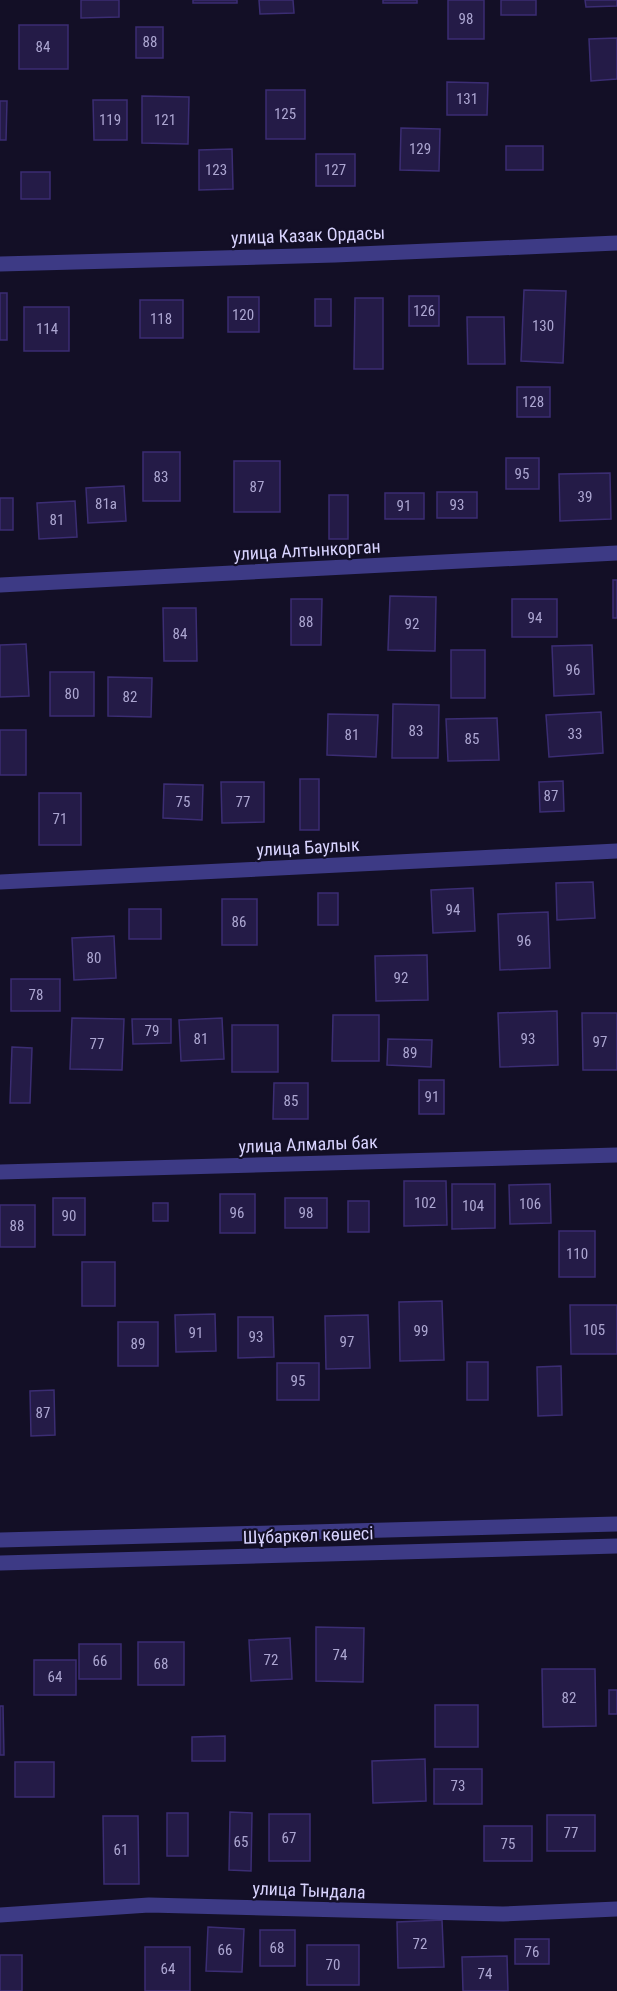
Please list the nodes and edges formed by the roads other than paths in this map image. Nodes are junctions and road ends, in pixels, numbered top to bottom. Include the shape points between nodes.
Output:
1 (617, 243) edge
2 (0, 264) edge
3 (617, 553) edge
4 (0, 585) edge
5 (617, 851) edge
6 (0, 882) edge
7 (617, 1155) edge
8 (0, 1172) edge
9 (617, 1524) edge
10 (0, 1540) edge
11 (617, 1546) edge
12 (0, 1563) edge
13 (617, 1910) edge
14 (0, 1914) edge

1 - 2 street, улица Казак Ордасы
3 - 4 street, улица Алтынкорган
5 - 6 street, улица Баулык
7 - 8 street, улица Алмалы бак
9 - 10 street, Шұбаркөл көшесі
11 - 12 street, Шұбаркөл көшесі
13 - 14 street, улица Тындала via 503,1914 149,1905

